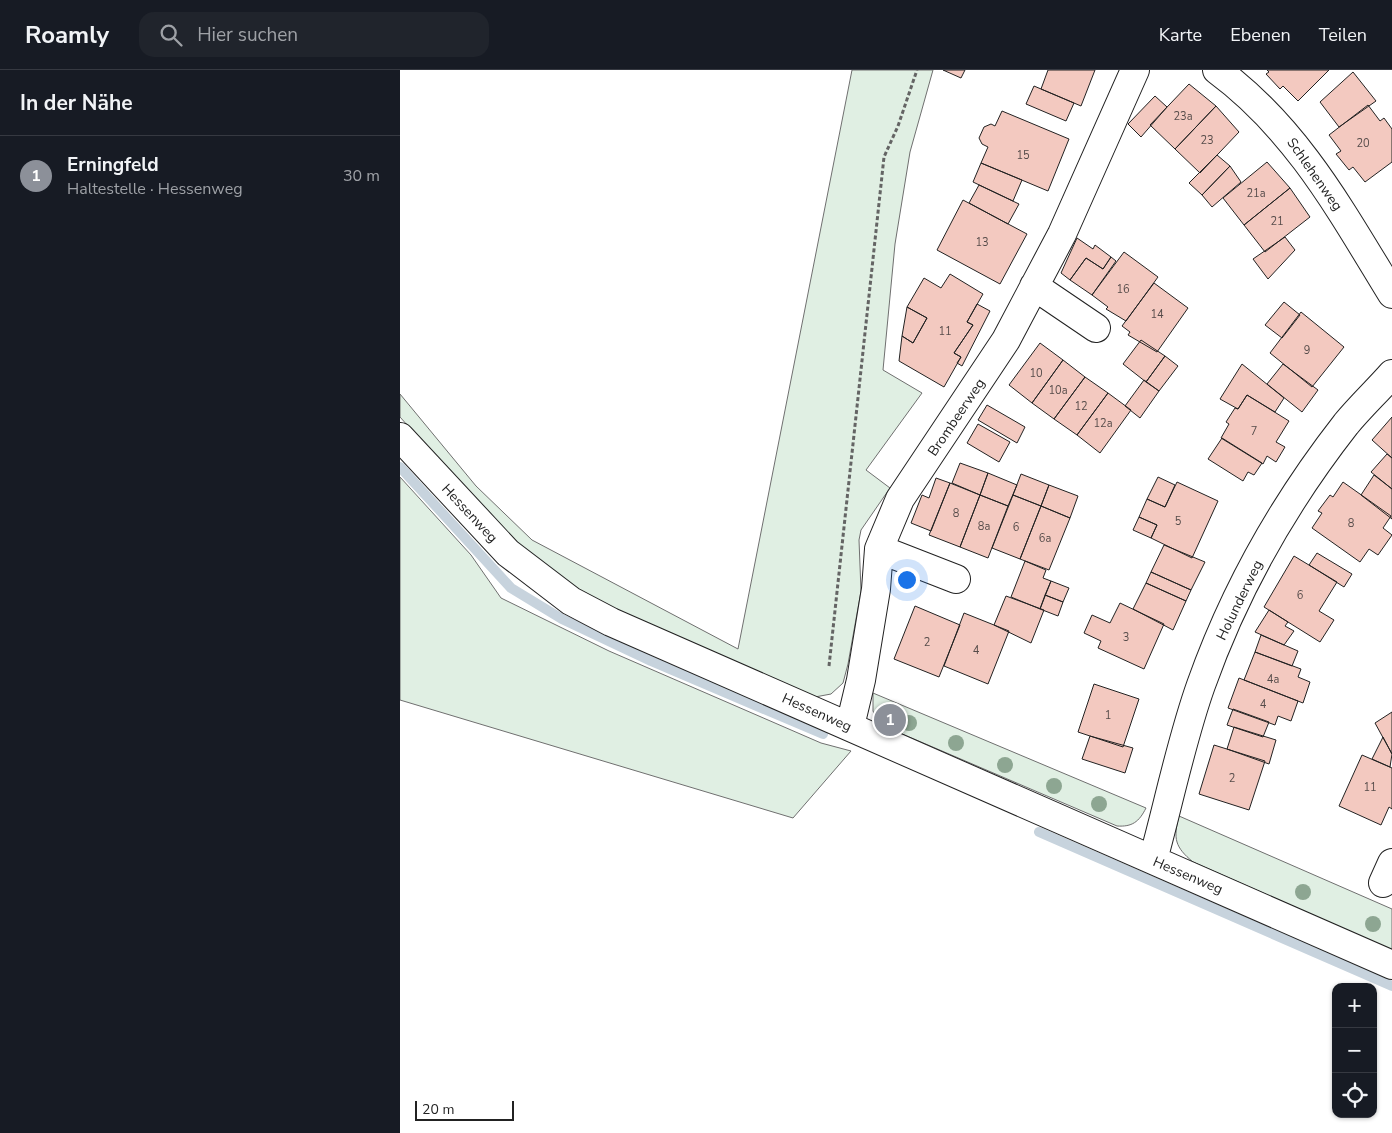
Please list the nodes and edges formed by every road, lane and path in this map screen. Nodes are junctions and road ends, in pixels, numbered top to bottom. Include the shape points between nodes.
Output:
1 (917, 70) edge
2 (1135, 70) edge
3 (1217, 70) edge
4 (1034, 286) junction
5 (1392, 294) edge
6 (1096, 328) dead end
7 (1392, 374) edge
8 (400, 437) edge
9 (880, 549) junction
10 (956, 579) dead end
11 (828, 666) dead end
12 (850, 726) junction
13 (1153, 860) junction
14 (1392, 966) edge

1 - 11 path via 884,157
2 - 4 street, Brombeerweg via 1062,234
3 - 5 street, Schlehenweg via 1293,140 1335,200
4 - 6 street
4 - 9 street, Brombeerweg via 976,388 900,499
7 - 13 street, Holunderweg via 1347,423 1315,466 1237,600 1198,692
8 - 12 street, Hessenweg via 508,553 571,601 611,622
9 - 10 street
9 - 12 street, Brombeerweg via 867,644
12 - 13 street, Hessenweg
13 - 14 street, Hessenweg

